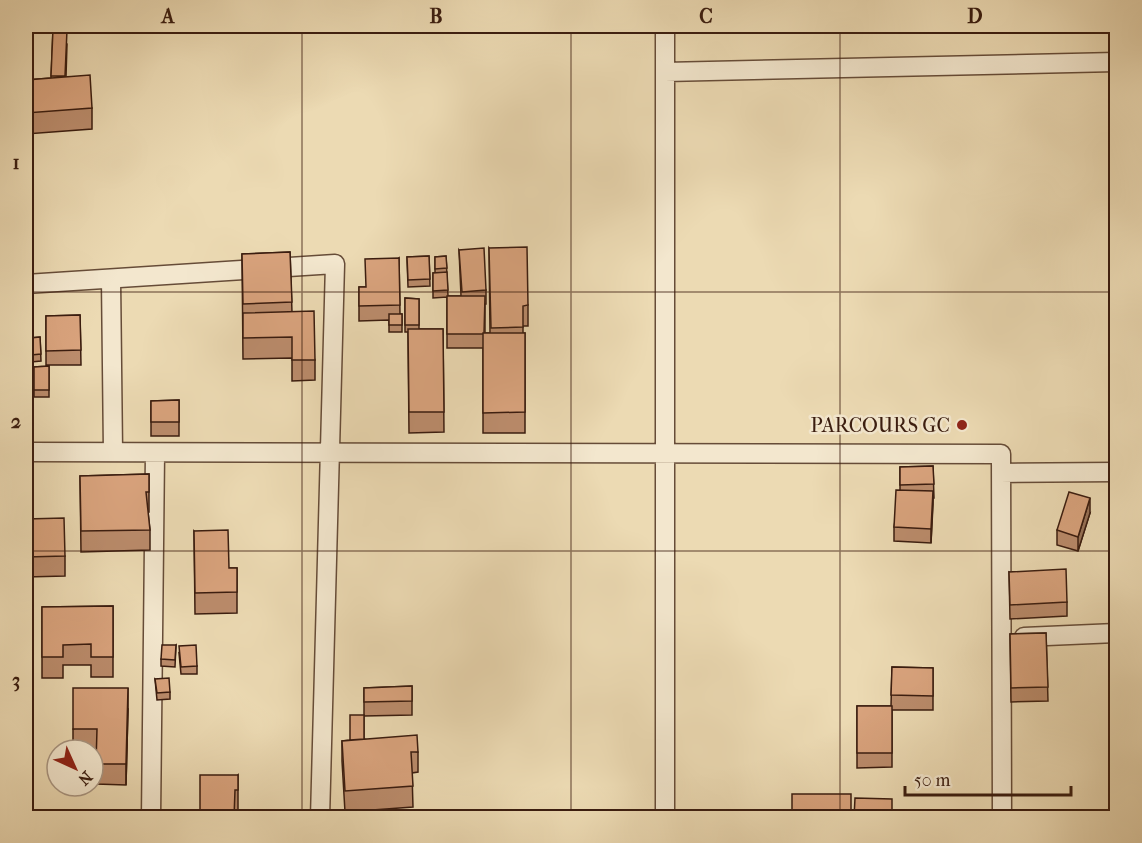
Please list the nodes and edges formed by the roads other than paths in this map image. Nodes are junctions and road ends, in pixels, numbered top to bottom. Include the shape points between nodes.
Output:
1 (665, 26) edge
2 (1116, 62) edge
3 (665, 72) junction
4 (111, 279) junction
5 (26, 284) edge
6 (26, 452) edge
7 (113, 452) junction
8 (155, 453) junction
9 (330, 453) junction
10 (666, 453) junction
11 (1116, 472) edge
12 (1001, 473) junction
13 (1116, 633) edge
14 (1001, 637) junction
15 (151, 818) edge
16 (320, 818) edge
17 (665, 818) edge
18 (1002, 818) edge

1 - 3 street
2 - 3 street
3 - 10 street
4 - 5 street
4 - 7 street
4 - 9 street via 335,264
6 - 7 street
7 - 8 street
8 - 9 street
8 - 15 street
9 - 10 street
9 - 16 street
10 - 12 street via 1001,454
10 - 17 street
11 - 12 street
12 - 14 street
13 - 14 street
14 - 18 street

